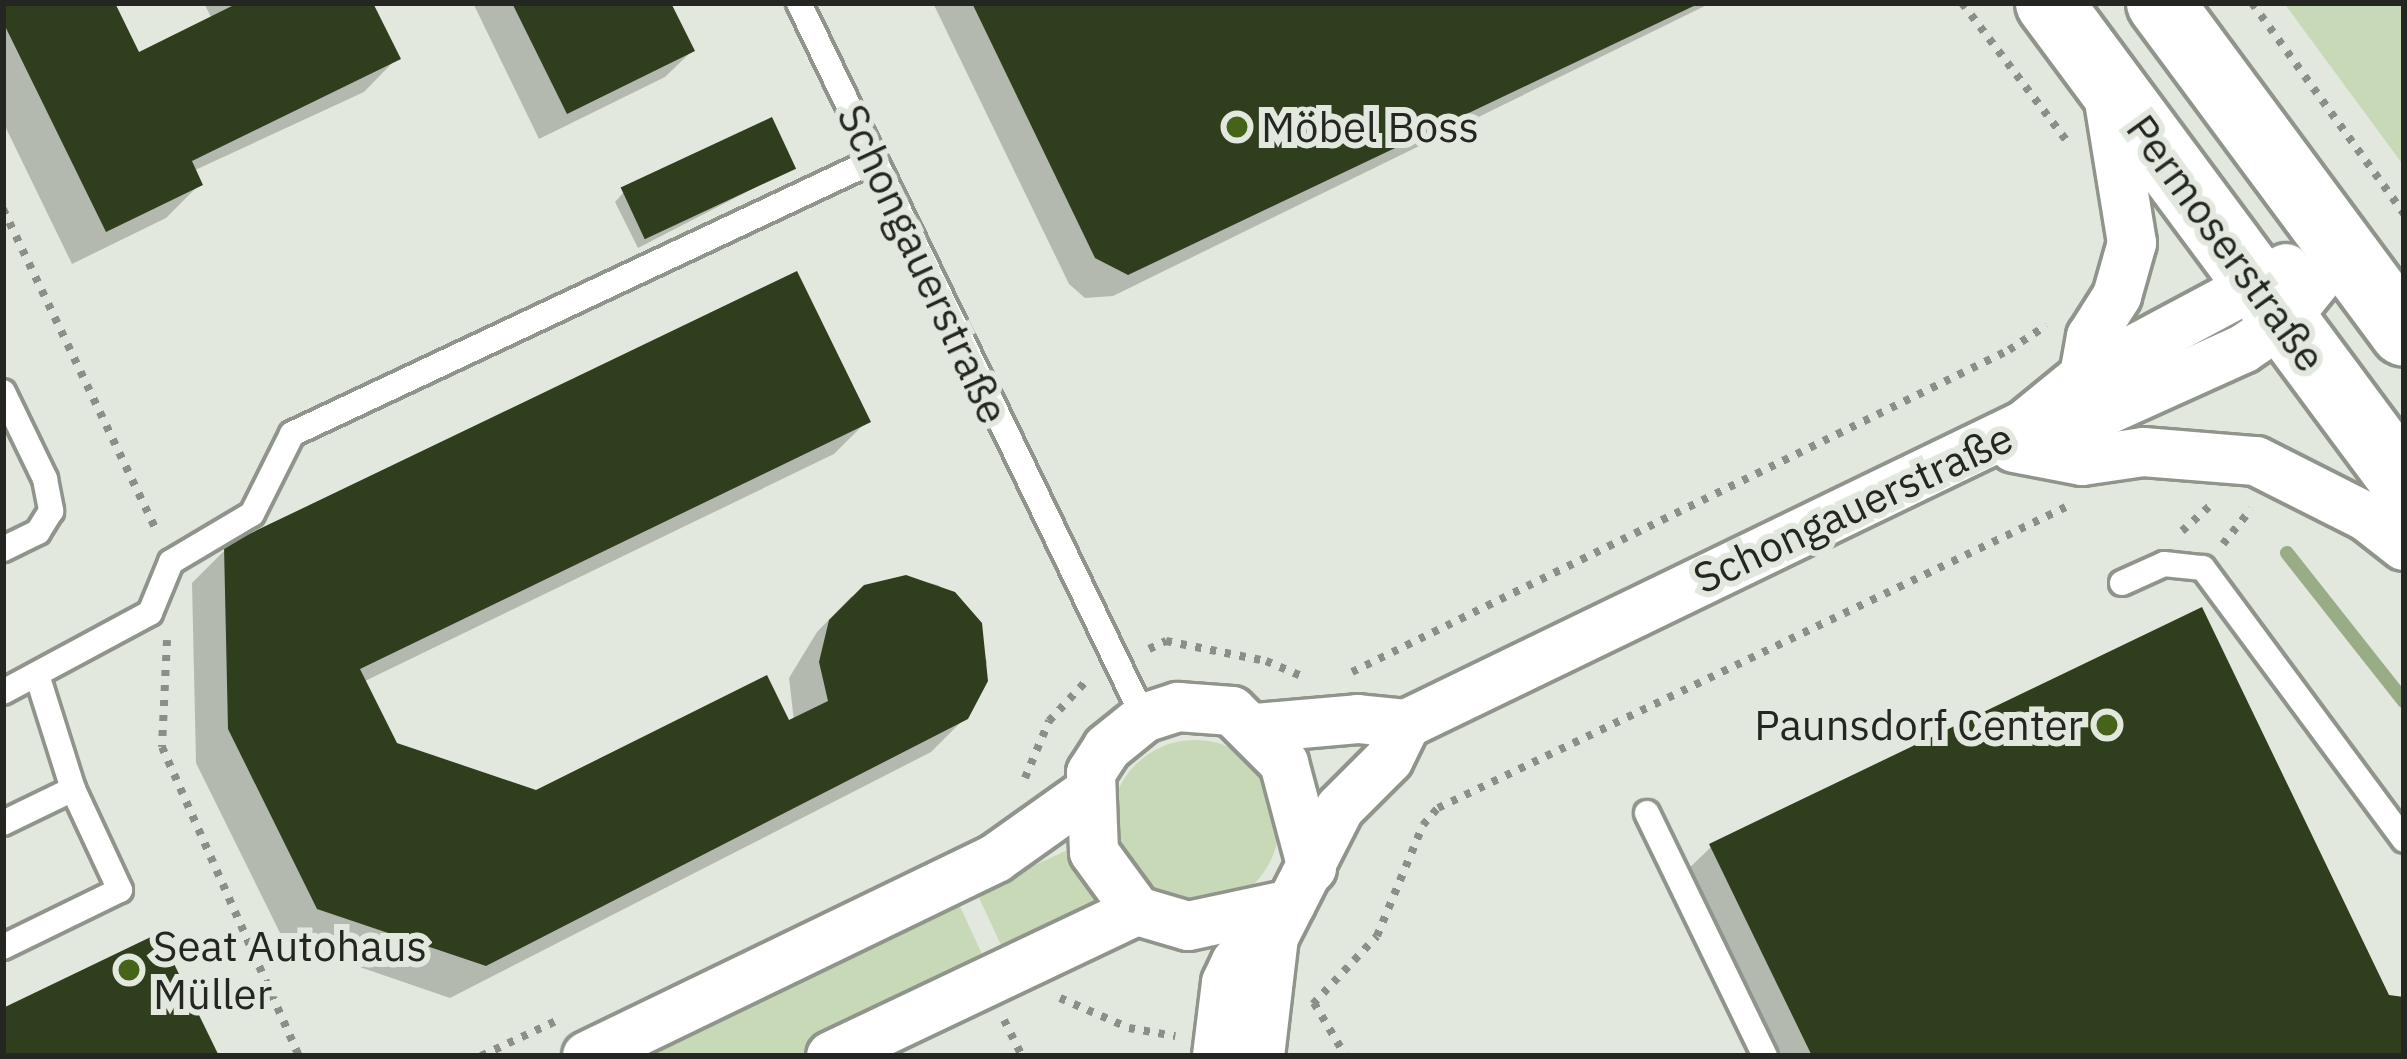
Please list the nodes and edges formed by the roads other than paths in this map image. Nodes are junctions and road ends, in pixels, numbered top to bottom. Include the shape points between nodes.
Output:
1 (799, 3) edge
2 (2049, 3) edge
3 (2160, 3) edge
4 (2105, 78) junction
5 (874, 160) junction
6 (2343, 248) junction
7 (2269, 301) junction
8 (2404, 333) edge
9 (2084, 376) junction
10 (3, 392) edge
11 (2005, 434) junction
12 (2404, 482) edge
13 (2404, 546) edge
14 (3, 549) edge
15 (2122, 584) dead end
16 (37, 675) junction
17 (3, 692) edge
18 (1144, 718) junction
19 (1406, 724) junction
20 (1256, 728) junction
21 (73, 789) junction
22 (1086, 794) junction
23 (1647, 812) dead end
24 (3, 823) edge
25 (2404, 840) edge
26 (1292, 903) junction
27 (1137, 910) junction
28 (3, 947) edge
29 (576, 1036) edge
30 (1206, 1046) edge
31 (831, 1056) edge
32 (1261, 1056) edge
33 (1766, 1056) edge

1 - 5 lane, Schongauerstraße
2 - 4 main road, Permoserstraße
3 - 6 main road
4 - 7 main road, Permoserstraße
4 - 9 street via 2132,243 2117,296 2091,338
5 - 16 lane via 292,434 252,514 171,562 149,613
5 - 18 lane, Schongauerstraße
6 - 7 street, Schongauerstraße
6 - 8 main road
7 - 9 street
7 - 11 street, Schongauerstraße via 2243,349 2068,428
7 - 12 main road, Permoserstraße
9 - 11 street
10 - 14 lane via 45,479 51,511 38,532
11 - 13 street via 2082,461 2143,452 2256,461 2368,517
11 - 19 street, Schongauerstraße
15 - 25 lane via 2164,564 2203,568
16 - 17 lane
16 - 21 lane
18 - 20 street, Schongauerstraße via 1205,707 1232,711
18 - 22 street via 1107,748
19 - 20 street, Schongauerstraße via 1358,719
19 - 26 street via 1389,759 1340,808
20 - 26 street via 1290,777
21 - 24 lane
21 - 28 lane via 121,890
22 - 27 street via 1094,852
22 - 29 street via 996,858
23 - 33 lane
26 - 27 street via 1188,926
26 - 30 street via 1236,962
26 - 32 street
27 - 31 street

